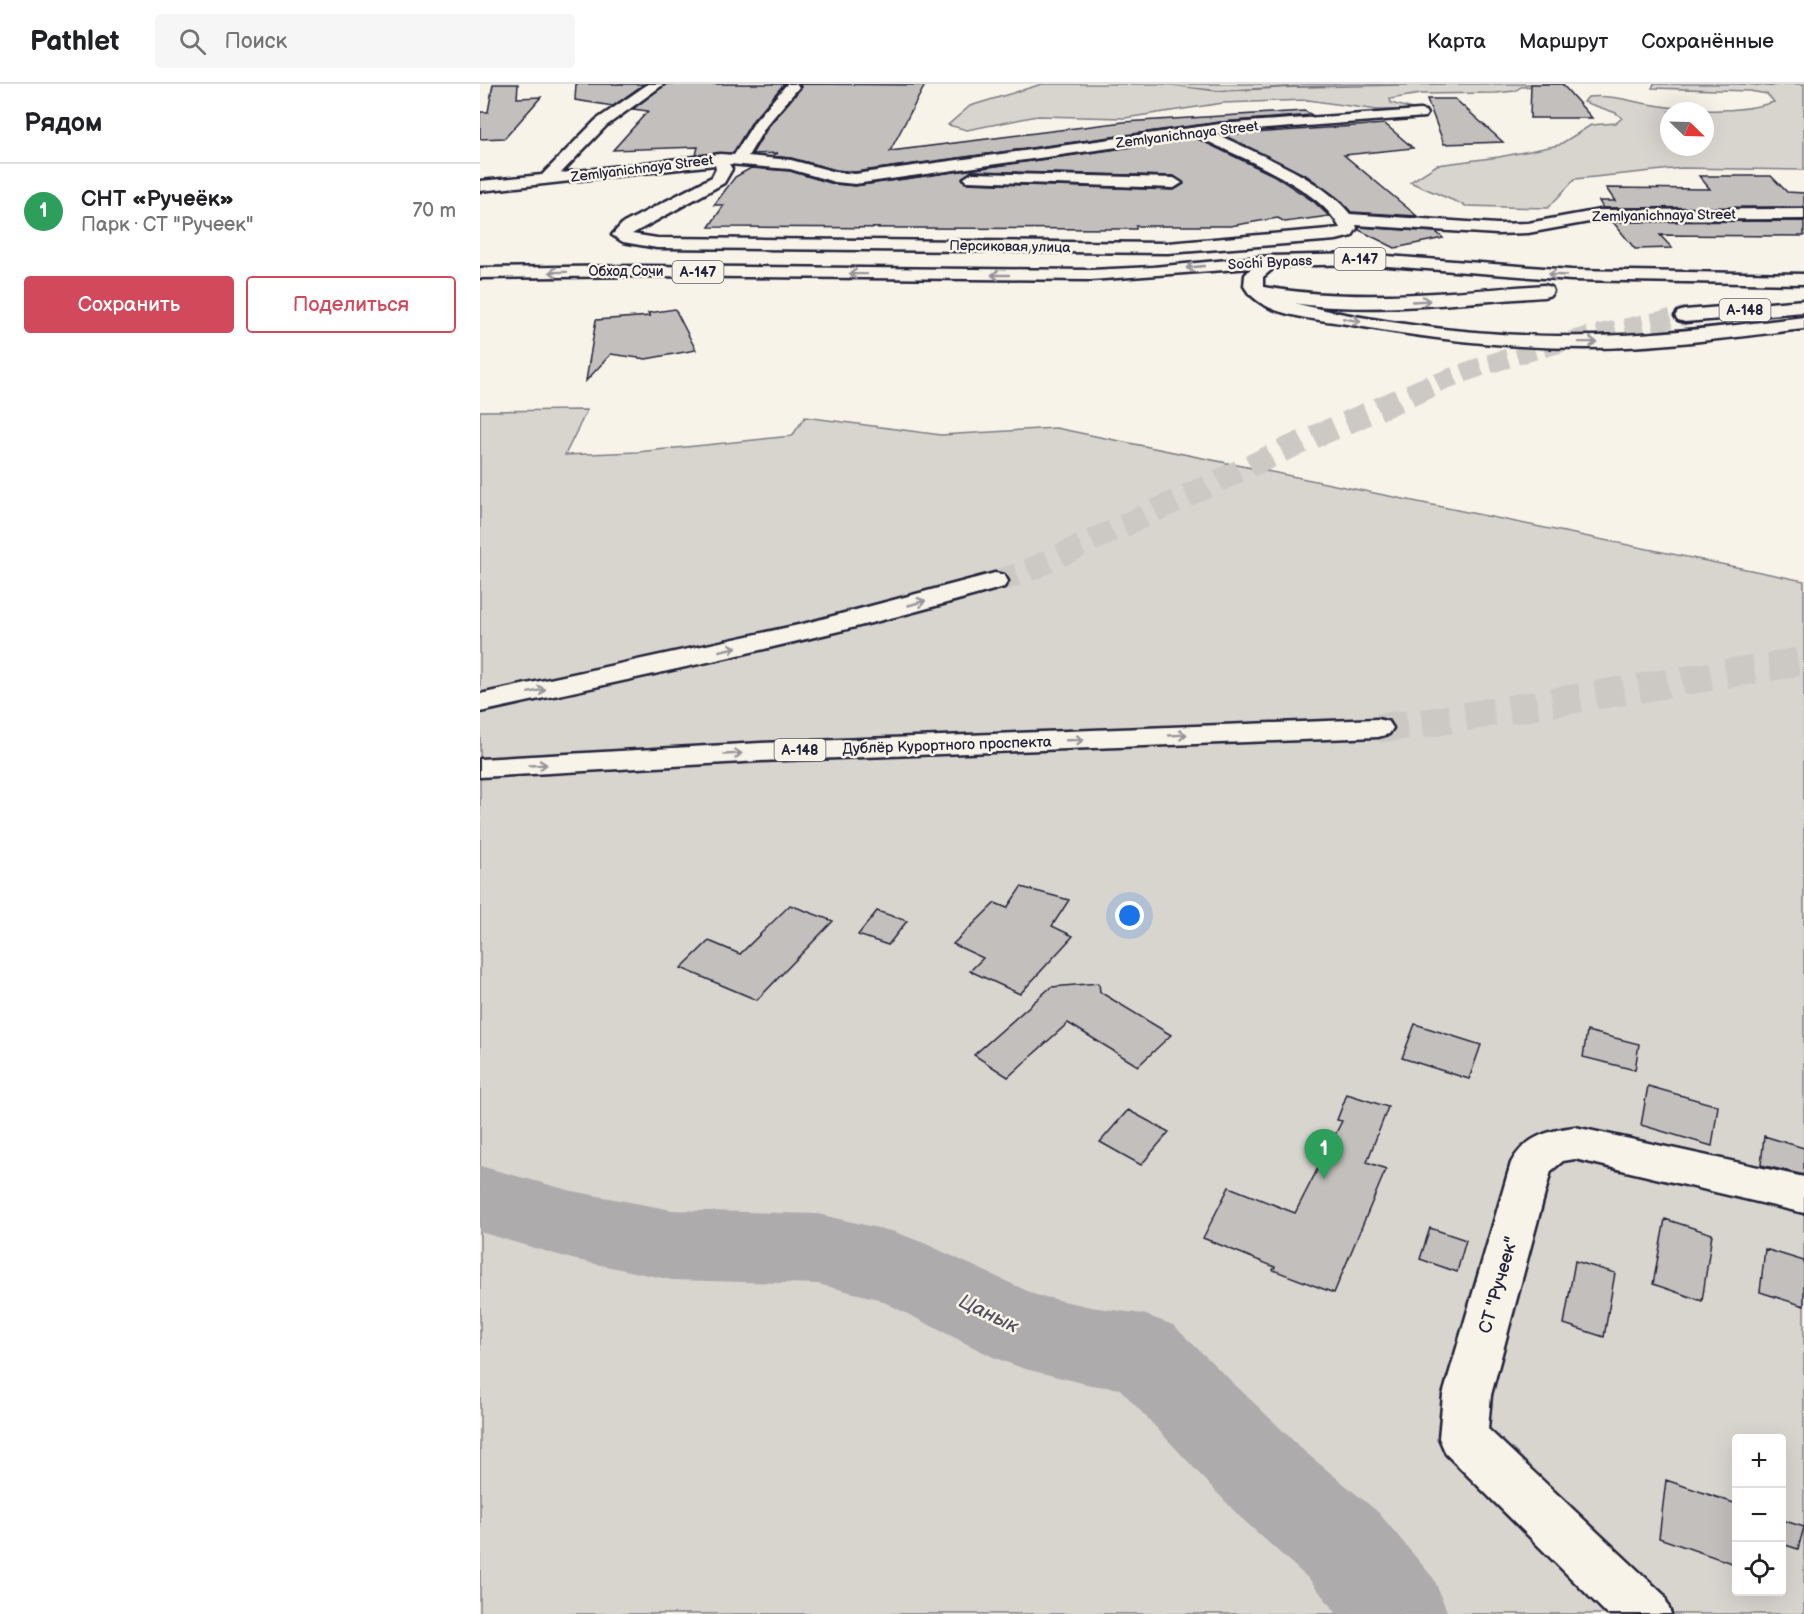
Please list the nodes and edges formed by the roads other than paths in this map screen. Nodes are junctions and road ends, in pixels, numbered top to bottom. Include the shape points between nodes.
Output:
1 (657, 84) edge
2 (792, 87) dead end
3 (1420, 114) dead end
4 (1198, 131) junction
5 (720, 159) junction
6 (739, 159) junction
7 (956, 166) junction
8 (545, 180) junction
9 (1174, 183) dead end
10 (480, 186) edge
11 (1804, 214) edge
12 (1346, 219) junction
13 (1271, 261) junction
14 (480, 273) edge
15 (1804, 279) edge
16 (1804, 289) edge
17 (1257, 291) junction
18 (1804, 306) edge
19 (1686, 316) tunnel mouth
20 (1804, 323) edge
21 (995, 581) tunnel mouth
22 (480, 703) edge
23 (1378, 728) tunnel mouth
24 (480, 768) edge
25 (1804, 1194) edge
26 (1645, 1614) edge

1 - 8 main road, Zemlyanichnaya Street via 601,123
2 - 6 main road via 760,124
3 - 4 main road, Zemlyanichnaya Street
4 - 7 main road, Zemlyanichnaya Street
4 - 12 main road via 1315,192
5 - 6 main road, Zemlyanichnaya Street
5 - 8 main road, Zemlyanichnaya Street
5 - 12 main road, Персиковая улица via 724,169 718,180 621,234 632,240 676,242 1168,248 1336,235 1349,228
6 - 7 main road, Zemlyanichnaya Street via 797,166 848,179
7 - 9 main road via 977,179
8 - 10 main road, Zemlyanichnaya Street
11 - 12 main road, Zemlyanichnaya Street via 1600,215 1499,229
13 -> 14 main road, Обход Сочи / А-147 via 1091,275
15 -> 13 main road, Sochi Bypass / А-147 via 1559,275 1361,259
13 - 17 main road via 1254,275 1253,286
17 -> 16 main road via 1318,301 1385,303 1564,290
17 -> 20 main road via 1275,302 1366,323 1513,340 1622,341
18 - 19 main road, А-148
22 -> 21 main road via 900,608
24 -> 23 main road, Дублёр Курортного проспекта / А-148 via 760,752
25 - 26 main road, СТ "Ручеек" via 1575,1143 1542,1151 1532,1163 1467,1395 1463,1438

